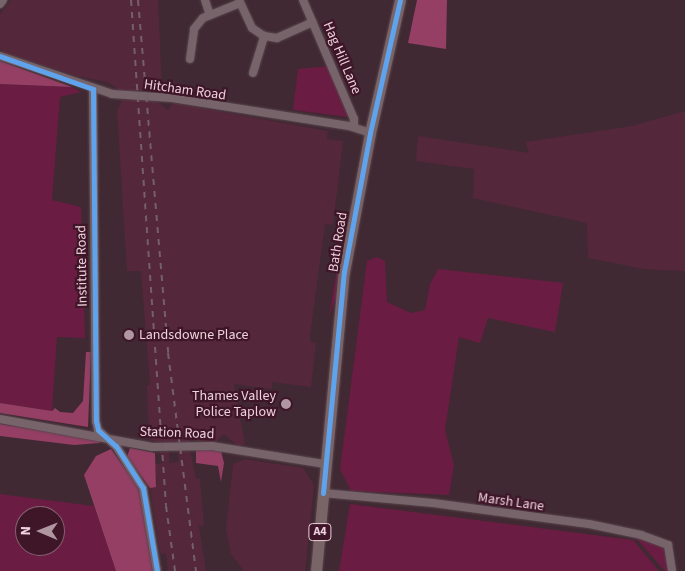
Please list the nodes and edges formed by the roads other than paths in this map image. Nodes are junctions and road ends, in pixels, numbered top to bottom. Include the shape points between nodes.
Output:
1 (3, 0) edge
2 (205, 0) edge
3 (303, 0) edge
4 (400, 0) edge
5 (240, 2) edge
6 (0, 4) edge
7 (210, 15) junction
8 (313, 22) junction
9 (264, 36) junction
10 (0, 56) edge
11 (190, 59) dead end
12 (253, 73) dead end
13 (93, 89) junction
14 (354, 127) junction
15 (370, 133) junction
16 (0, 419) edge
17 (106, 438) junction
18 (324, 464) junction
19 (323, 492) junction
20 (157, 571) edge
21 (316, 571) edge
22 (672, 571) edge

1 - 6 street
2 - 7 street
3 - 8 street, Hag Hill Lane
4 - 15 main road, Bath Road / A4
5 - 7 street
5 - 9 street via 252,28
7 - 11 street via 194,29
8 - 9 street via 277,38
8 - 14 street, Hag Hill Lane via 354,119
9 - 12 street
10 - 13 street, Hitcham Road
13 - 14 street, Hitcham Road
13 - 17 street, Institute Road via 95,406 96,426
14 - 15 street, Hitcham Road
15 - 18 main road, Bath Road / A4 via 344,272
16 - 17 street, Station Road
17 - 18 street, Station Road via 157,447 212,446
17 - 20 street, Institute Road via 118,449 143,488
18 - 19 main road, Bath Road / A4
19 - 21 main road, Bath Road / A4
19 - 22 street, Marsh Lane via 589,524 641,535 668,545

